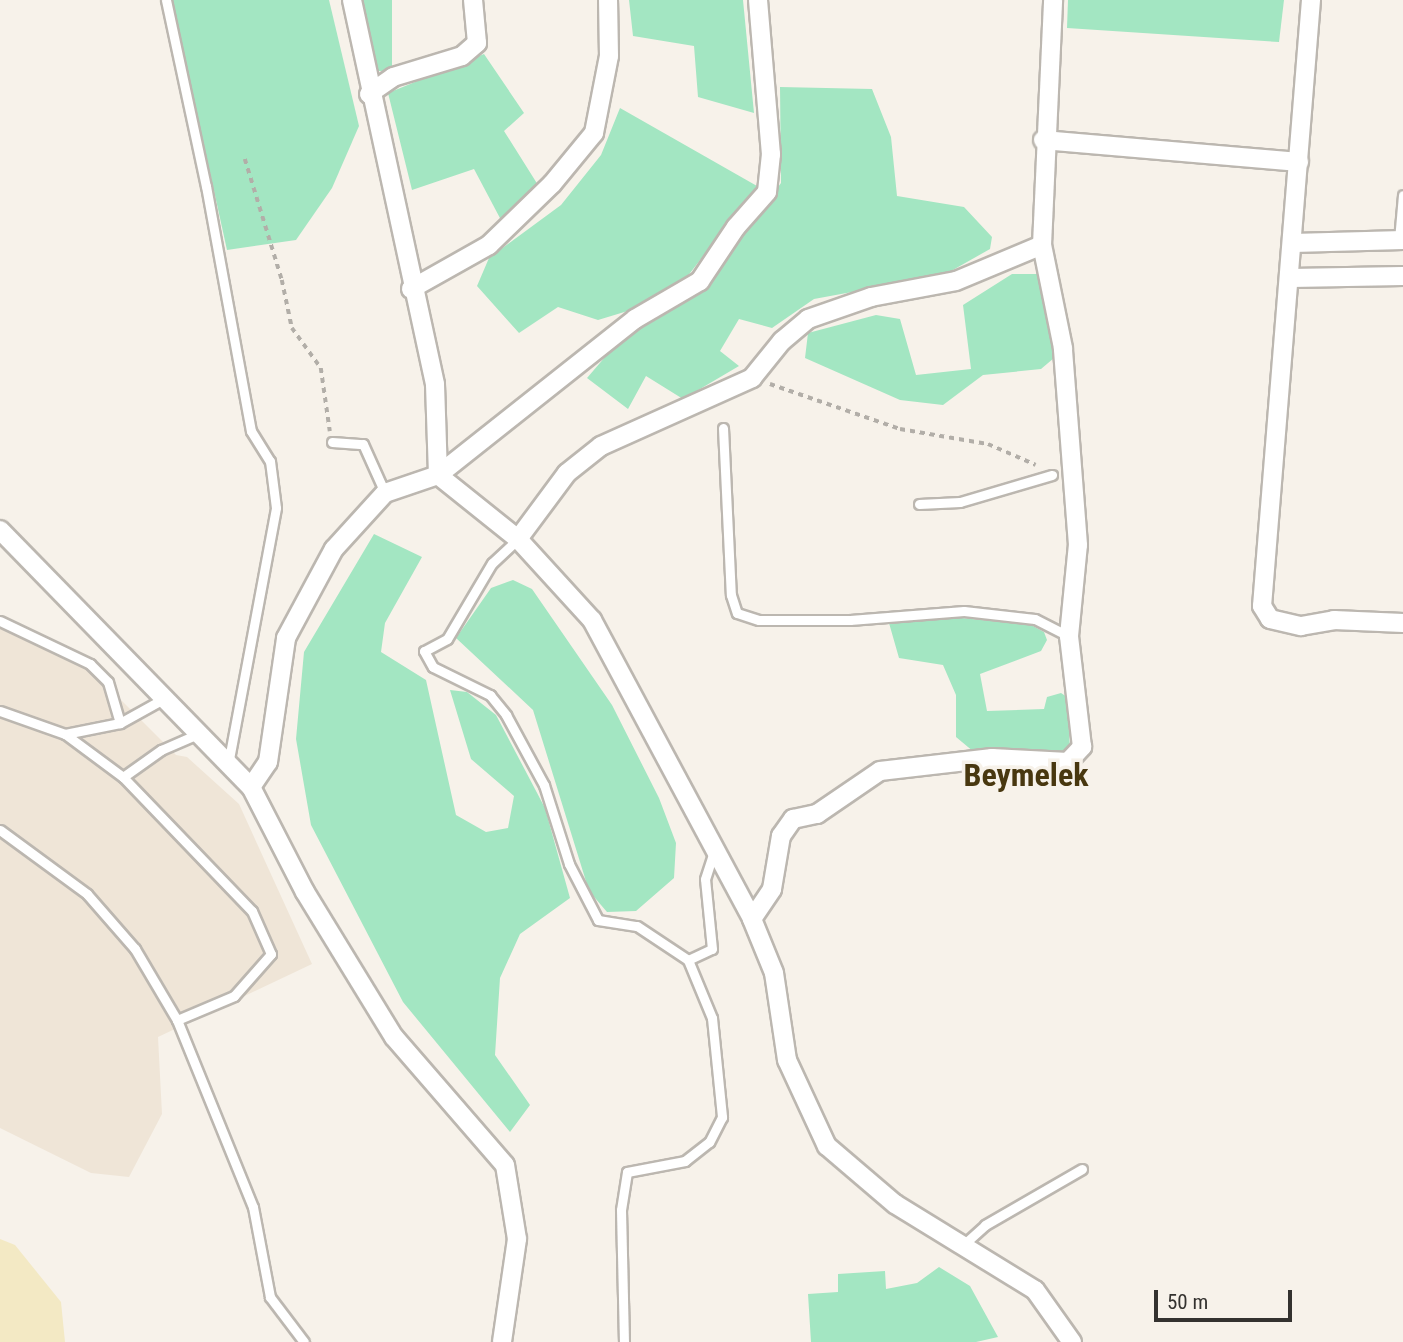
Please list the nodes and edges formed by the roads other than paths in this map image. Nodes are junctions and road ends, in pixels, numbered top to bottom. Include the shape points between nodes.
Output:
1 (166, 0) edge
2 (352, 0) edge
3 (473, 0) edge
4 (608, 0) edge
5 (758, 0) edge
6 (1053, 0) edge
7 (1311, 0) edge
8 (369, 94) junction
9 (1043, 140) junction
10 (1299, 162) junction
11 (1403, 195) edge
12 (1401, 240) edge
13 (1293, 243) junction
14 (1042, 246) junction
15 (1403, 276) edge
16 (1291, 278) junction
17 (411, 289) junction
18 (723, 428) dead end
19 (332, 442) road end
20 (438, 475) junction
21 (1052, 475) road end
22 (385, 493) junction
23 (919, 504) dead end
24 (0, 530) edge
25 (518, 539) junction
26 (0, 621) edge
27 (1403, 623) edge
28 (1069, 636) junction
29 (166, 698) junction
30 (0, 711) edge
31 (120, 723) junction
32 (200, 733) junction
33 (65, 734) junction
34 (229, 760) junction
35 (123, 778) junction
36 (251, 787) junction
37 (0, 830) edge
38 (714, 850) junction
39 (752, 919) junction
40 (688, 960) junction
41 (177, 1020) junction
42 (1082, 1169) dead end
43 (962, 1246) junction
44 (304, 1342) edge
45 (502, 1342) edge
46 (624, 1342) edge
47 (1072, 1342) edge

1 - 34 lane via 251,431 270,461 276,508
2 - 8 street
3 - 8 street via 477,43 463,56 393,77
4 - 17 street via 609,56 594,133 552,184 489,245
5 - 20 street via 771,154 767,192 736,227 700,281 635,319
6 - 9 street
7 - 10 street
8 - 17 street
9 - 10 street
9 - 14 street
10 - 13 street
11 - 12 lane
12 - 13 street
13 - 16 street
14 - 25 street via 956,281 871,297 808,319 782,341 752,378 601,446 567,473
14 - 28 street via 1063,348 1078,545
15 - 16 street
16 - 27 street via 1262,606 1270,619 1301,626 1334,620
17 - 20 street via 435,384
18 - 28 lane via 731,596 737,613 759,620 850,620 964,611 1035,619
19 - 22 lane via 363,444
20 - 22 street
20 - 25 street
21 - 23 lane via 960,502
22 - 36 street via 334,549 286,638 268,762
24 - 29 street
25 - 38 street via 592,620
25 - 40 lane via 492,563 447,639 424,651 433,667 490,695 506,715 544,785 573,875 598,920 637,926
26 - 31 lane via 90,664 108,682
28 - 39 street via 1082,747 1068,762 992,758 880,771 817,814 793,819 781,836 772,889
29 - 31 lane
29 - 32 street
30 - 33 lane
31 - 33 lane
32 - 34 street
32 - 35 lane via 160,750
33 - 35 lane
34 - 36 street
35 - 41 lane via 253,911 271,954 234,996
36 - 45 street via 305,892 394,1037 505,1165 517,1239
37 - 41 lane via 87,894 135,949
38 - 39 street
38 - 40 lane via 705,879 712,949
39 - 43 street via 774,973 787,1060 827,1146 895,1204
40 - 46 lane via 712,1018 722,1117 709,1142 685,1161 626,1172 621,1210
41 - 44 lane via 253,1207 270,1297
42 - 43 lane via 985,1225
43 - 47 street via 1035,1290

